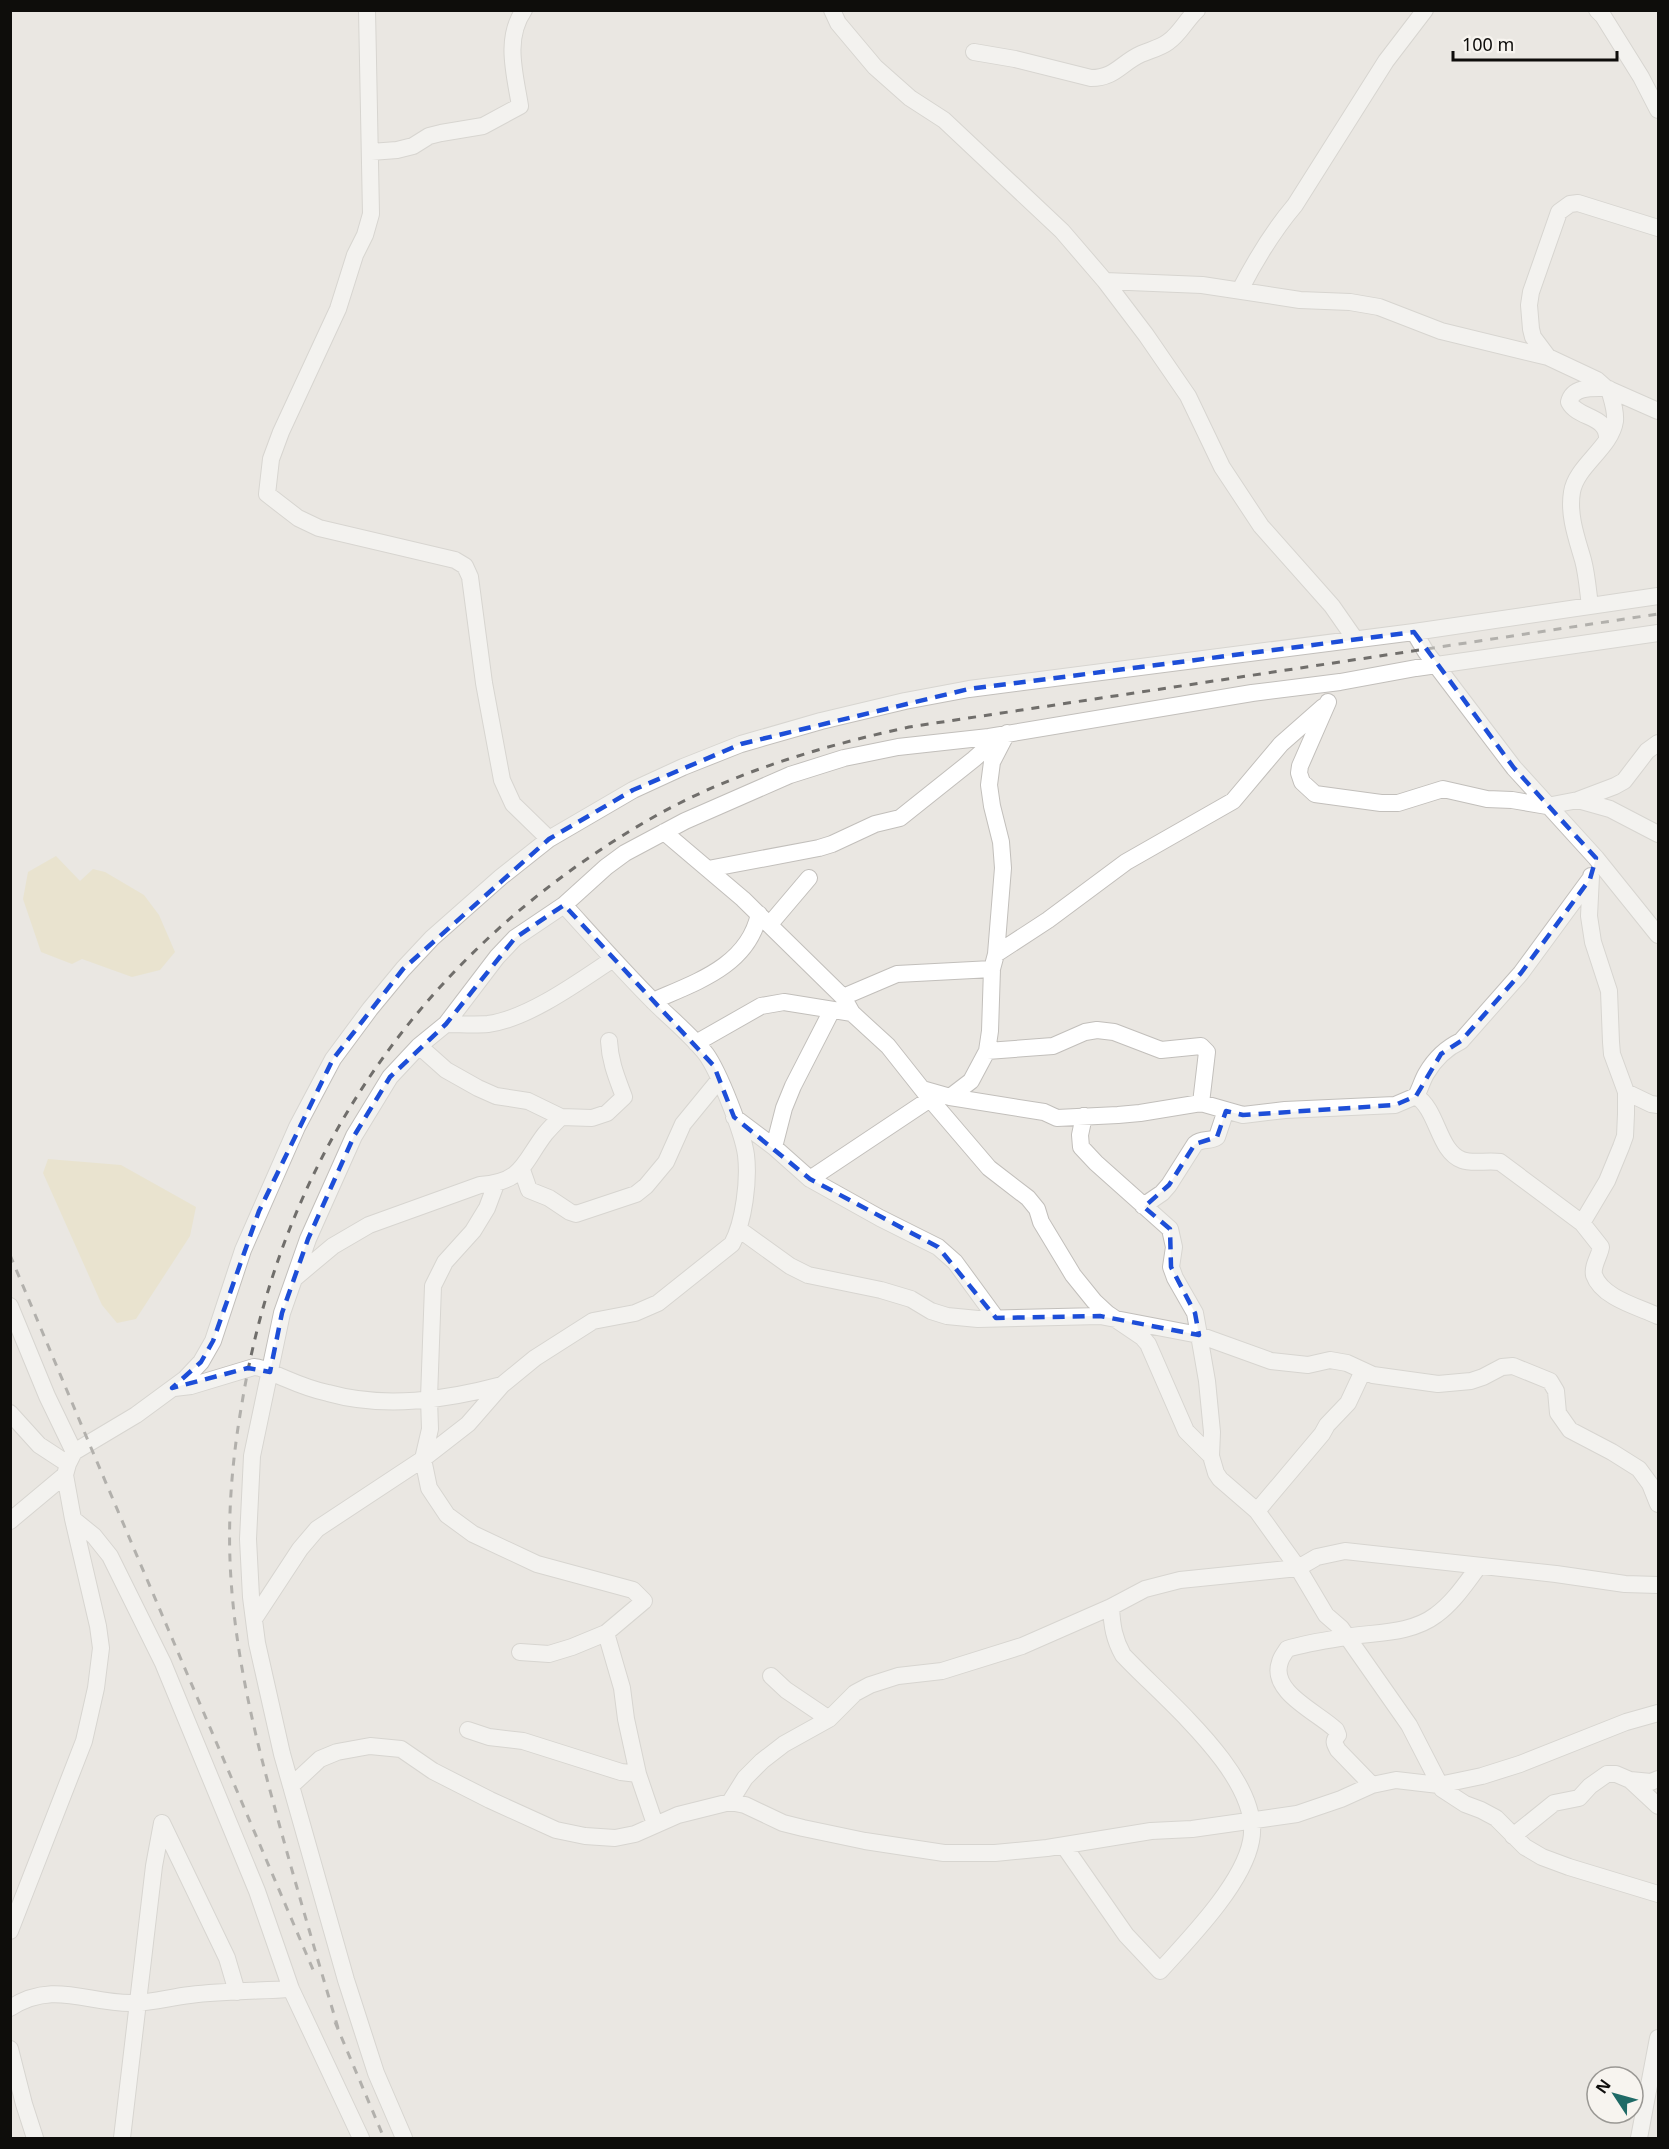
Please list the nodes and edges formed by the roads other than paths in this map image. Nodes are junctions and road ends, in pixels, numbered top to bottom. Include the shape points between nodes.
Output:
1 (367, 10) edge
2 (524, 10) edge
3 (832, 10) edge
4 (1197, 10) edge
5 (1425, 10) edge
6 (1597, 10) edge
7 (974, 52) dead end
8 (1659, 110) edge
9 (371, 152) junction
10 (1659, 228) edge
11 (1105, 282) junction
12 (1240, 290) junction
13 (1548, 357) junction
14 (1608, 389) junction
15 (1652, 408) edge
16 (1610, 434) junction
17 (1659, 596) edge
18 (1590, 606) junction
19 (1414, 632) junction
20 (1659, 633) edge
21 (1355, 639) junction
22 (1437, 665) junction
23 (1340, 682) junction
24 (1328, 702) junction
25 (1004, 734) junction
26 (1659, 743) edge
27 (1578, 800) junction
28 (1547, 806) junction
29 (664, 832) junction
30 (1659, 834) edge
31 (549, 839) junction
32 (1596, 858) junction
33 (708, 869) junction
34 (808, 878) dead end
35 (1590, 879) junction
36 (564, 905) junction
37 (764, 919) junction
38 (1659, 934) edge
39 (613, 959) junction
40 (994, 961) junction
41 (843, 996) junction
42 (653, 1001) junction
43 (831, 1011) junction
44 (852, 1013) junction
45 (446, 1024) junction
46 (609, 1041) dead end
47 (696, 1043) junction
48 (419, 1046) junction
49 (987, 1051) junction
50 (720, 1080) junction
51 (1626, 1092) junction
52 (926, 1094) junction
53 (1416, 1096) junction
54 (950, 1097) junction
55 (1201, 1103) junction
56 (1659, 1105) edge
57 (1226, 1110) junction
58 (1084, 1116) junction
59 (561, 1117) junction
60 (734, 1117) junction
61 (774, 1147) junction
62 (522, 1170) junction
63 (810, 1179) junction
64 (496, 1184) junction
65 (1143, 1206) junction
66 (1582, 1223) junction
67 (740, 1230) junction
68 (295, 1278) junction
69 (10, 1306) edge
70 (1659, 1316) edge
71 (996, 1318) junction
72 (1116, 1320) junction
73 (1199, 1335) junction
74 (1363, 1371) junction
75 (270, 1372) junction
76 (502, 1385) junction
77 (172, 1388) junction
78 (429, 1398) junction
79 (10, 1413) edge
80 (1211, 1456) junction
81 (423, 1459) junction
82 (69, 1464) junction
83 (1659, 1504) edge
84 (1257, 1511) junction
85 (73, 1519) junction
86 (10, 1521) edge
87 (1479, 1566) junction
88 (1298, 1568) junction
89 (1659, 1585) edge
90 (1111, 1607) junction
91 (254, 1619) junction
92 (606, 1633) junction
93 (1347, 1637) junction
94 (520, 1652) dead end
95 (771, 1676) dead end
96 (1659, 1713) edge
97 (829, 1719) junction
98 (468, 1730) dead end
99 (638, 1774) junction
100 (1659, 1779) edge
101 (1630, 1780) junction
102 (1372, 1785) junction
103 (1439, 1785) junction
104 (291, 1786) junction
105 (730, 1802) junction
106 (1659, 1806) edge
107 (1253, 1821) junction
108 (655, 1824) junction
109 (1513, 1836) junction
110 (1064, 1845) junction
111 (1659, 1894) edge
112 (10, 1930) edge
113 (291, 1989) junction
114 (237, 1992) junction
115 (138, 2002) junction
116 (10, 2008) edge
117 (1659, 2038) edge
118 (11, 2054) edge
119 (35, 2139) edge
120 (122, 2139) edge
121 (361, 2139) edge
122 (404, 2139) edge
123 (1639, 2139) edge

1 - 9 street
2 - 9 street via 513,36 520,106 483,126 435,134 397,150
3 - 11 street via 838,23 875,67 910,98 944,120 1062,231
4 - 7 street via 1168,42 1101,78
5 - 12 street via 1373,81 1295,205 1257,257
6 - 8 street
9 - 31 street via 372,214 338,309 280,432 271,459 267,494 298,518 319,528 454,560 465,566 470,577 502,780 513,804
10 - 13 street via 1578,203 1559,212 1529,305 1533,337
11 - 12 street
11 - 21 street via 1188,396 1222,467 1261,526 1332,606
12 - 13 street via 1379,307 1441,332
13 - 14 street
14 - 15 street
14 - 16 street via 1615,414
14 - 16 street via 1578,390 1569,402 1578,412 1600,422
15 - 16 street via 1629,415
16 - 18 street via 1573,484 1571,495
17 - 18 street
18 - 19 street
19 - 21 street
19 - 22 street
20 - 22 street
21 - 31 street via 969,689 821,721 741,744 683,767 633,790
22 - 23 street
22 - 28 street
23 - 24 street
23 - 25 street
24 - 28 street via 1299,773 1302,782 1315,794 1398,803 1443,789
24 - 40 street via 1281,744 1233,801 1126,862
25 - 29 street via 844,758 790,775
25 - 33 street via 900,818 875,824 819,848
25 - 40 street via 992,762 989,786 1004,868
26 - 27 street via 1647,751 1624,781
27 - 28 street
27 - 30 street via 1610,810
28 - 32 street
29 - 33 street
29 - 36 street via 625,853
31 - 77 street via 432,938 396,977 333,1059 259,1211 213,1341 201,1362
32 - 35 street
32 - 38 street
33 - 37 street
34 - 37 street
35 - 51 street via 1593,942 1609,991 1612,1054
35 - 53 street via 1521,972 1469,1033 1441,1054 1426,1073
36 - 39 street
36 - 45 street via 515,938
37 - 41 street
37 - 42 street via 750,940 722,968
39 - 42 street
39 - 45 street via 529,1011 490,1024
40 - 41 street via 897,974
40 - 49 street
41 - 44 street
42 - 47 street
43 - 44 street
43 - 47 street via 784,1002 761,1006
43 - 61 street via 793,1086
44 - 52 street via 888,1046
45 - 48 street
46 - 59 street via 610,1057 624,1097 607,1113 592,1118
47 - 50 street
48 - 59 street via 446,1070 478,1088 496,1096 528,1101
48 - 68 street via 390,1077 354,1136
49 - 54 street via 971,1081
49 - 55 street via 1053,1046 1097,1030 1114,1032 1161,1050 1201,1046 1207,1052
50 - 60 street
50 - 62 street via 682,1124 657,1175 636,1194 576,1214 529,1190
51 - 56 street
51 - 66 street via 1625,1136
52 - 54 street
52 - 63 street
52 - 72 street via 989,1168 1028,1198 1072,1275
53 - 57 street via 1395,1105 1243,1115
53 - 66 street via 1427,1106 1452,1153 1461,1160 1500,1162
54 - 58 street via 1044,1112 1057,1118
55 - 57 street
55 - 58 street via 1140,1113
57 - 65 street via 1217,1137 1195,1144 1169,1185
58 - 65 street via 1081,1147
59 - 62 street
60 - 61 street
60 - 67 street via 746,1154
61 - 63 street
62 - 64 street
63 - 71 street via 938,1247 955,1262
64 - 68 street via 480,1185 369,1225 333,1246
64 - 78 street via 473,1232 445,1262 433,1286
65 - 73 street via 1170,1229 1174,1247 1171,1266 1195,1313
66 - 70 street via 1602,1247 1594,1275 1603,1287
67 - 71 street via 808,1275 881,1290 947,1316
67 - 76 street via 732,1244 658,1303 635,1313 593,1321 535,1358
68 - 75 street via 282,1313
69 - 82 street via 47,1396
71 - 72 street via 1100,1316
72 - 73 street
72 - 80 street via 1148,1344 1186,1431
73 - 74 street via 1271,1361 1308,1365 1330,1360
73 - 80 street via 1207,1381
74 - 83 street via 1438,1384 1471,1381 1508,1366 1523,1369 1554,1386 1558,1413 1570,1430 1639,1469
74 - 84 street via 1347,1403
75 - 77 street via 248,1368
75 - 78 street via 329,1394 387,1402
75 - 91 street via 252,1456 248,1539
76 - 78 street via 466,1395
76 - 81 street via 468,1424
77 - 82 street
78 - 81 street via 430,1429
79 - 82 street via 39,1445
80 - 84 street via 1220,1479
81 - 91 street via 317,1529
81 - 92 street via 429,1488 438,1503 447,1515 473,1534 537,1564 633,1590 644,1601
82 - 85 street
82 - 86 street
84 - 88 street
85 - 112 street via 101,1648 96,1688 84,1741
85 - 113 street via 110,1556 163,1663 257,1892
87 - 88 street via 1345,1551 1317,1557
87 - 89 street
87 - 93 street via 1447,1606 1424,1622
88 - 90 street via 1180,1580 1145,1589
88 - 93 street via 1326,1615
90 - 97 street via 1022,1646 942,1671 898,1676 870,1685
90 - 107 street via 1112,1629 1123,1655 1224,1760 1236,1777
91 - 104 street
92 - 94 street via 549,1654
92 - 99 street via 622,1688
93 - 102 street via 1287,1649 1279,1663 1279,1677 1287,1692 1336,1730 1334,1744
93 - 103 street via 1409,1725
95 - 97 street
96 - 103 street via 1521,1764
97 - 105 street via 762,1761
98 - 99 street via 523,1741 599,1766
99 - 108 street
100 - 101 street
101 - 106 street
101 - 109 street via 1607,1774 1580,1798 1554,1803
102 - 103 street via 1396,1780
102 - 107 street via 1297,1814
103 - 109 street via 1496,1818
104 - 108 street via 320,1759 337,1752 370,1746 401,1749 434,1771 556,1830 615,1838
104 - 122 street via 349,1990 376,2073
105 - 108 street
105 - 110 street via 803,1828 934,1852 995,1853
107 - 110 street
107 - 110 street via 1251,1842 1238,1873 1214,1909 1160,1971 1126,1935
109 - 111 street via 1542,1857
113 - 114 street
113 - 121 street
114 - 115 street
114 - 115 street via 227,1958 162,1823
115 - 116 street via 111,2003 57,1993 25,1999
115 - 120 street
117 - 123 street
118 - 119 street

